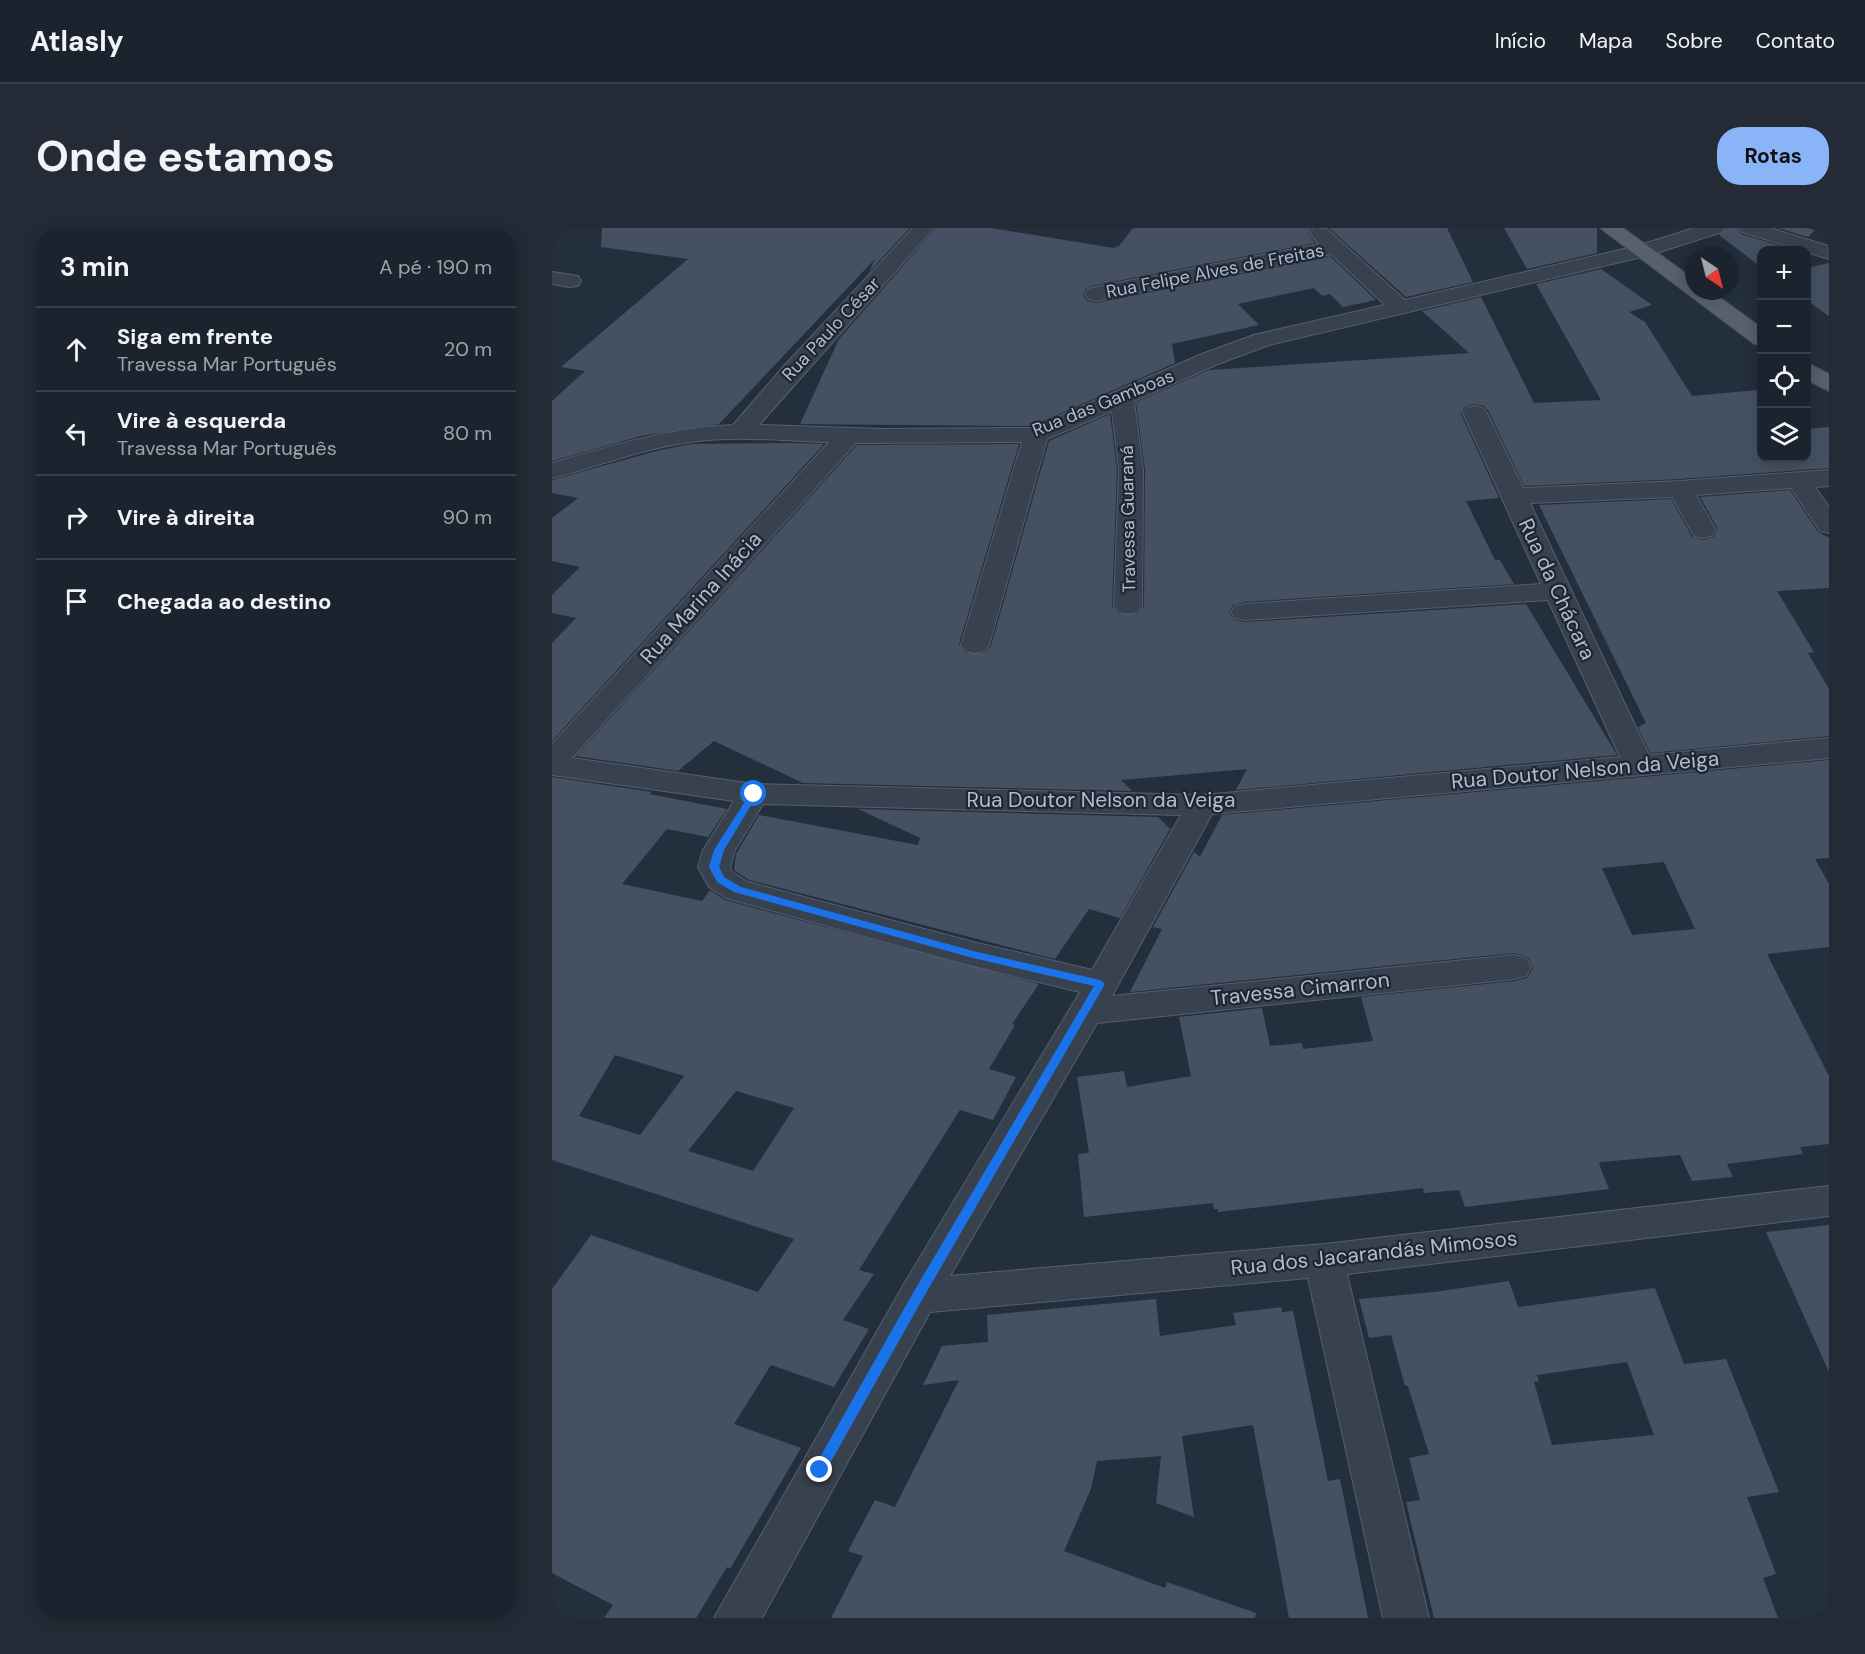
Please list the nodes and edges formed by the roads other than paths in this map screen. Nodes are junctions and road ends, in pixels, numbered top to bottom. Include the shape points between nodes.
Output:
1 (924, 228) edge
2 (1314, 228) edge
3 (1610, 228) edge
4 (1715, 228) edge
5 (1749, 228) edge
6 (1335, 247) junction
7 (1643, 251) junction
8 (1829, 253) edge
9 (1685, 282) edge
10 (1096, 294) dead end
11 (1708, 300) edge
12 (1401, 308) junction
13 (1757, 336) edge
14 (1811, 372) edge
15 (1829, 384) edge
16 (1122, 398) junction
17 (1475, 414) dead end
18 (740, 432) junction
19 (850, 434) junction
20 (1036, 435) junction
21 (552, 471) edge
22 (1829, 478) edge
23 (1798, 481) junction
24 (1680, 489) junction
25 (1513, 496) junction
26 (1829, 525) edge
27 (1703, 530) dead end
28 (1557, 591) junction
29 (1128, 606) dead end
30 (1245, 612) dead end
31 (975, 645) dead end
32 (1829, 748) edge
33 (552, 763) edge
34 (1640, 765) junction
35 (754, 794) junction
36 (1202, 805) junction
37 (1514, 967) dead end
38 (1093, 997) junction
39 (1829, 1201) edge
40 (1324, 1260) junction
41 (918, 1296) junction
42 (737, 1618) edge
43 (1406, 1618) edge

1 - 18 street, Rua Paulo César
2 - 6 street
3 - 7 main road
4 - 7 street, Rua das Gamboas
5 - 8 street
6 - 10 street, Rua Felipe Alves de Freitas
6 - 12 street
7 - 9 main road
7 - 12 street, Rua das Gamboas
11 - 13 main road
12 - 16 street, Rua das Gamboas via 1262,340
14 - 15 main road
16 - 20 street, Rua das Gamboas
16 - 29 street, Travessa Guaraná via 1131,470
17 - 25 street, Rua da Chácara
18 - 19 street, Rua das Gamboas
18 - 21 street, Rua das Gamboas via 692,434 654,441
19 - 20 street, Rua das Gamboas
19 - 33 street, Rua Marina Inácia
20 - 31 street
22 - 23 street
23 - 24 street
23 - 26 street
24 - 25 street
24 - 27 street
25 - 28 street, Rua da Chácara
28 - 30 street
28 - 34 street, Rua da Chácara
32 - 34 street, Rua Doutor Nelson da Veiga
33 - 35 street, Rua Doutor Nelson da Veiga
34 - 36 street, Rua Doutor Nelson da Veiga
35 - 36 street, Rua Doutor Nelson da Veiga
35 - 38 street, Travessa Cimarron via 719,850 714,867 720,879 737,890 973,954
36 - 38 street
37 - 38 street, Travessa Cimarron
38 - 41 street
39 - 40 street, Rua dos Jacarandás Mimosos
40 - 41 street, Rua dos Jacarandás Mimosos
40 - 43 street
41 - 42 street

